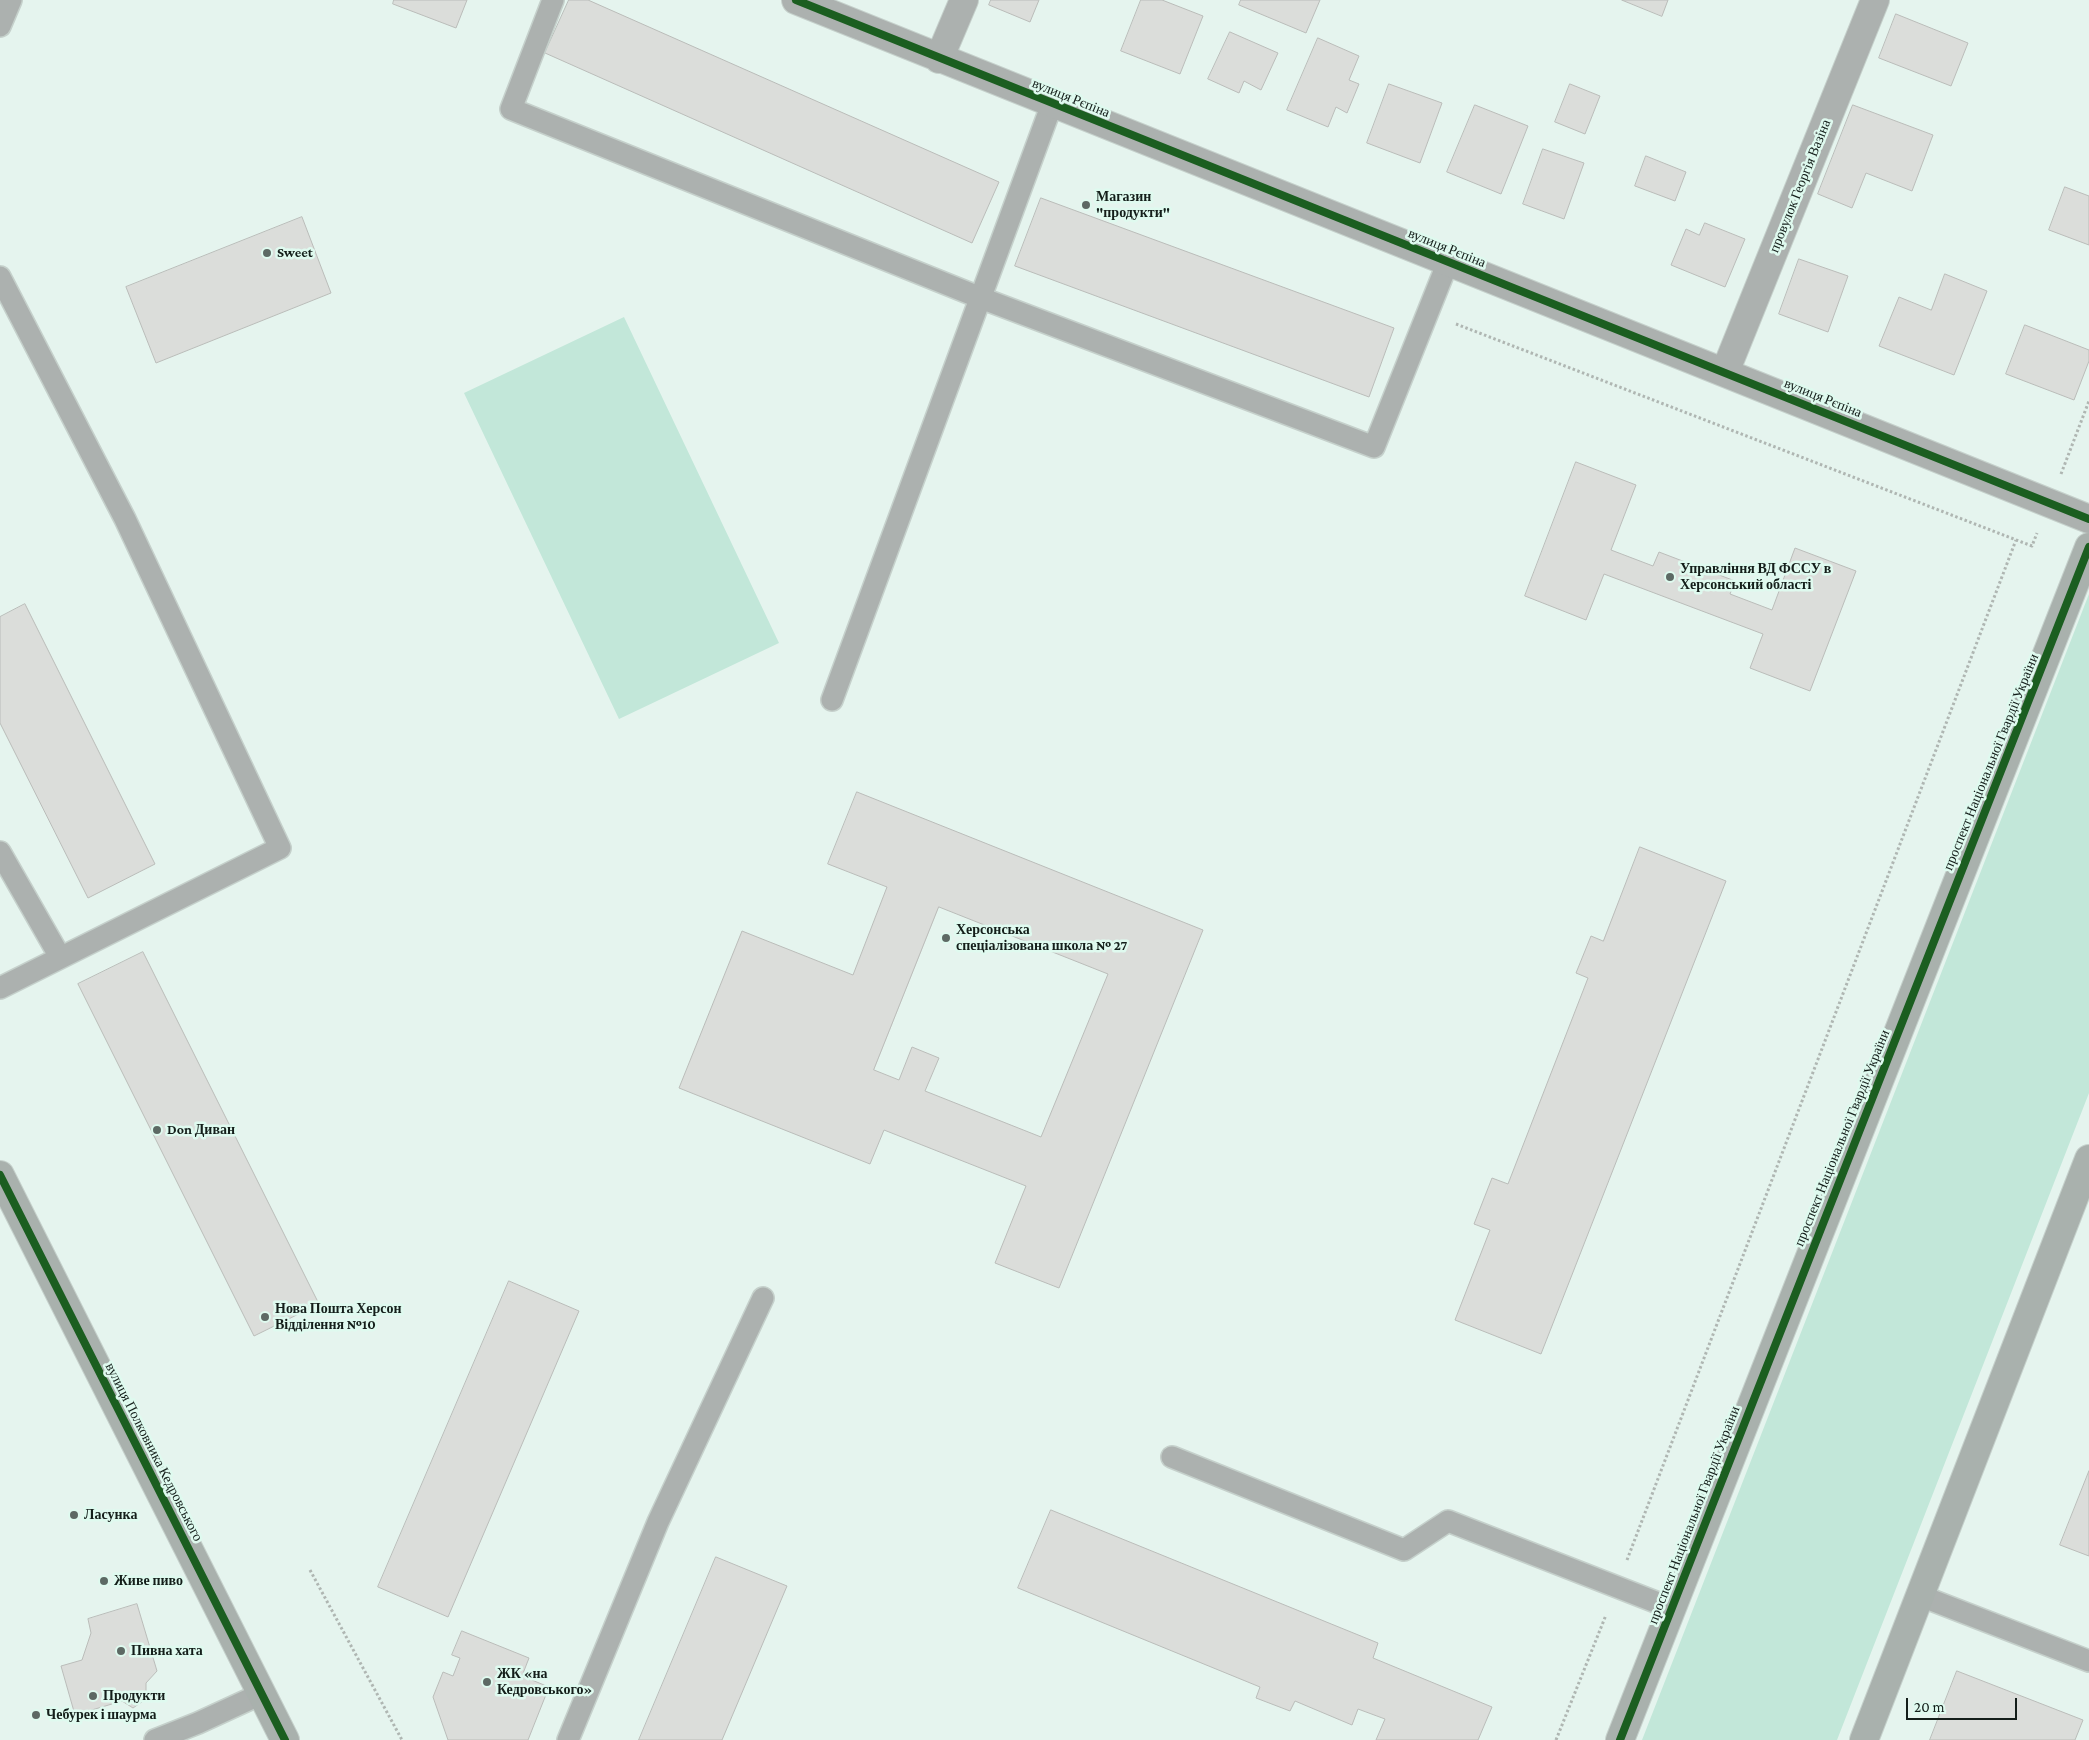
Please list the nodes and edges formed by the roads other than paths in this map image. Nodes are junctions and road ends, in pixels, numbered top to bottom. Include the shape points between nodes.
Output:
1 (11, 0) edge
2 (553, 0) edge
3 (796, 0) edge
4 (964, 0) edge
5 (1870, 2) edge
6 (0, 26) edge
7 (939, 59) junction
8 (1052, 104) junction
9 (1448, 262) junction
10 (0, 277) edge
11 (981, 298) junction
12 (1725, 372) junction
13 (2089, 519) edge
14 (2089, 547) edge
15 (832, 700) dead end
16 (0, 852) edge
17 (60, 957) junction
18 (0, 988) edge
19 (2089, 1159) edge
20 (0, 1175) edge
21 (763, 1298) dead end
22 (1172, 1457) dead end
23 (1921, 1596) junction
24 (1671, 1608) junction
25 (2089, 1661) edge
26 (261, 1694) junction
27 (155, 1740) edge
28 (285, 1740) edge
29 (568, 1740) edge
30 (1620, 1740) edge
31 (1864, 1740) edge

1 - 6 lane
2 - 11 lane via 511,109
3 - 7 street, вулиця Рєпіна
4 - 7 street
5 - 12 street, провулок Георгія Вазіна
7 - 8 street, вулиця Рєпіна
8 - 9 street, вулиця Рєпіна
8 - 11 lane
9 - 11 lane via 1374,447
9 - 12 street, вулиця Рєпіна
10 - 17 lane via 126,519 280,848
11 - 15 lane
12 - 13 street, вулиця Рєпіна
14 - 24 street, проспект Національної Гвардії України
16 - 17 lane
17 - 18 lane
19 - 23 street
20 - 26 street, вулиця Полковника Кедровського
21 - 29 lane via 658,1522
22 - 24 lane via 1404,1550 1448,1521
23 - 25 lane
23 - 31 street
24 - 30 street, проспект Національної Гвардії України
26 - 27 lane
26 - 28 street, вулиця Полковника Кедровського

